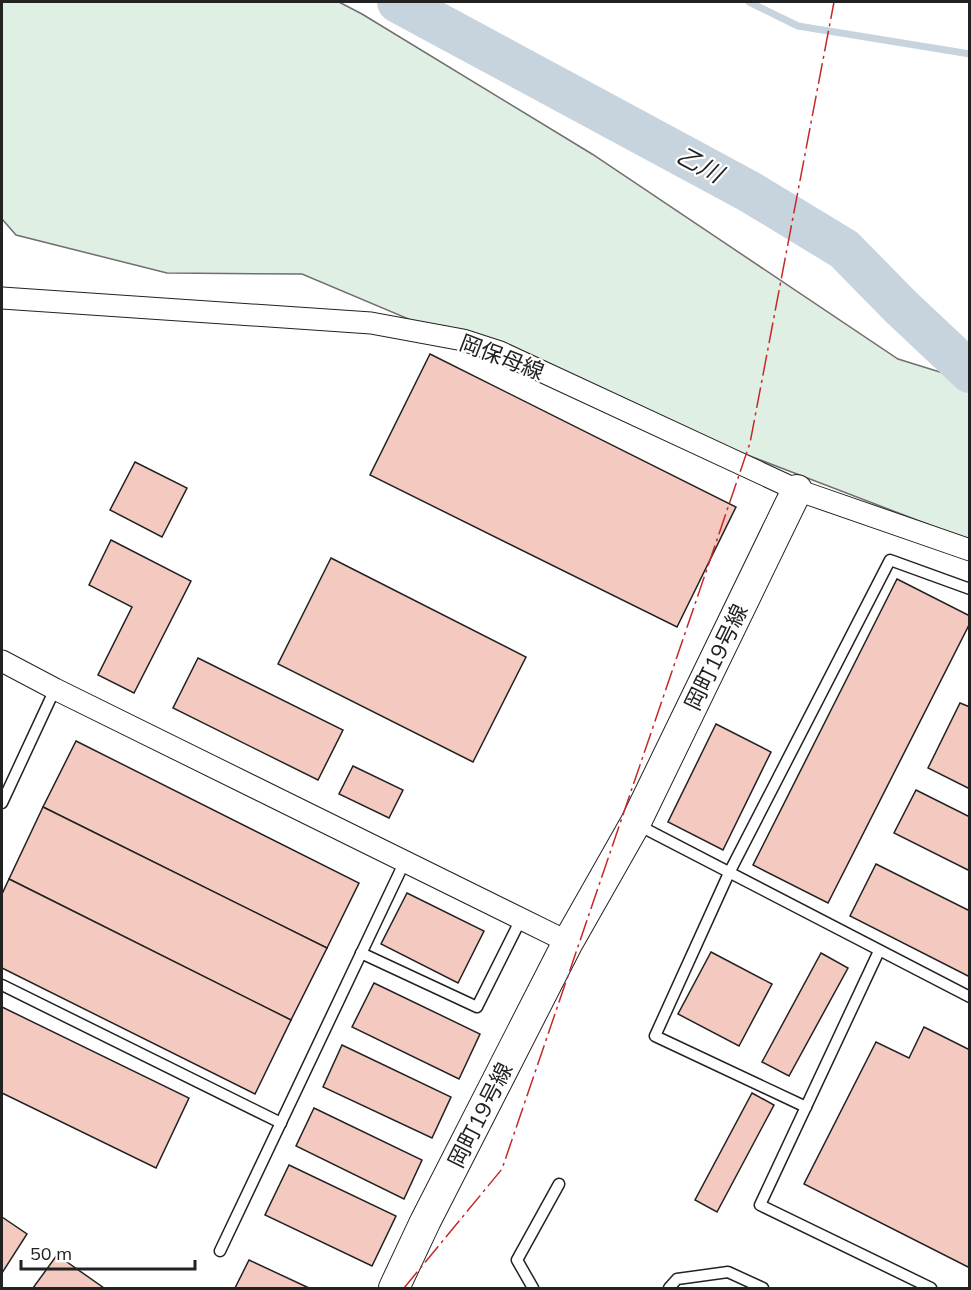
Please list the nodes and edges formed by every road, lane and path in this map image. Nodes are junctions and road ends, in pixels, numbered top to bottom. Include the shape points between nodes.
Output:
1 (4, 304) edge
2 (797, 490) junction
3 (969, 550) edge
4 (969, 589) edge
5 (2, 661) edge
6 (55, 689) junction
7 (2, 803) edge
8 (635, 824) junction
9 (405, 861) junction
10 (729, 873) junction
11 (521, 919) junction
12 (568, 942) junction
13 (879, 951) junction
14 (362, 953) junction
15 (2, 985) edge
16 (969, 997) edge
17 (806, 1107) junction
18 (281, 1123) junction
19 (559, 1184) dead end
20 (220, 1251) dead end
21 (394, 1288) edge
22 (533, 1288) edge
23 (669, 1288) edge
24 (763, 1288) edge
25 (930, 1288) edge

1 - 2 street, 岡保母線 via 371,323 463,340 500,352
2 - 3 street, 岡保母線
2 - 8 street, 岡町19号線
4 - 10 lane via 890,560
5 - 6 street
6 - 7 lane
6 - 9 street
8 - 10 lane
8 - 12 street, 岡町19号線
9 - 11 street
9 - 14 lane
10 - 13 lane
10 - 17 lane via 655,1036
11 - 12 street
11 - 14 lane via 477,1007
12 - 21 street, 岡町19号線
13 - 16 lane
13 - 17 lane
14 - 18 lane
15 - 18 lane
17 - 25 lane via 760,1205
18 - 20 lane
19 - 22 lane via 517,1260
23 - 24 lane via 677,1279 729,1272

